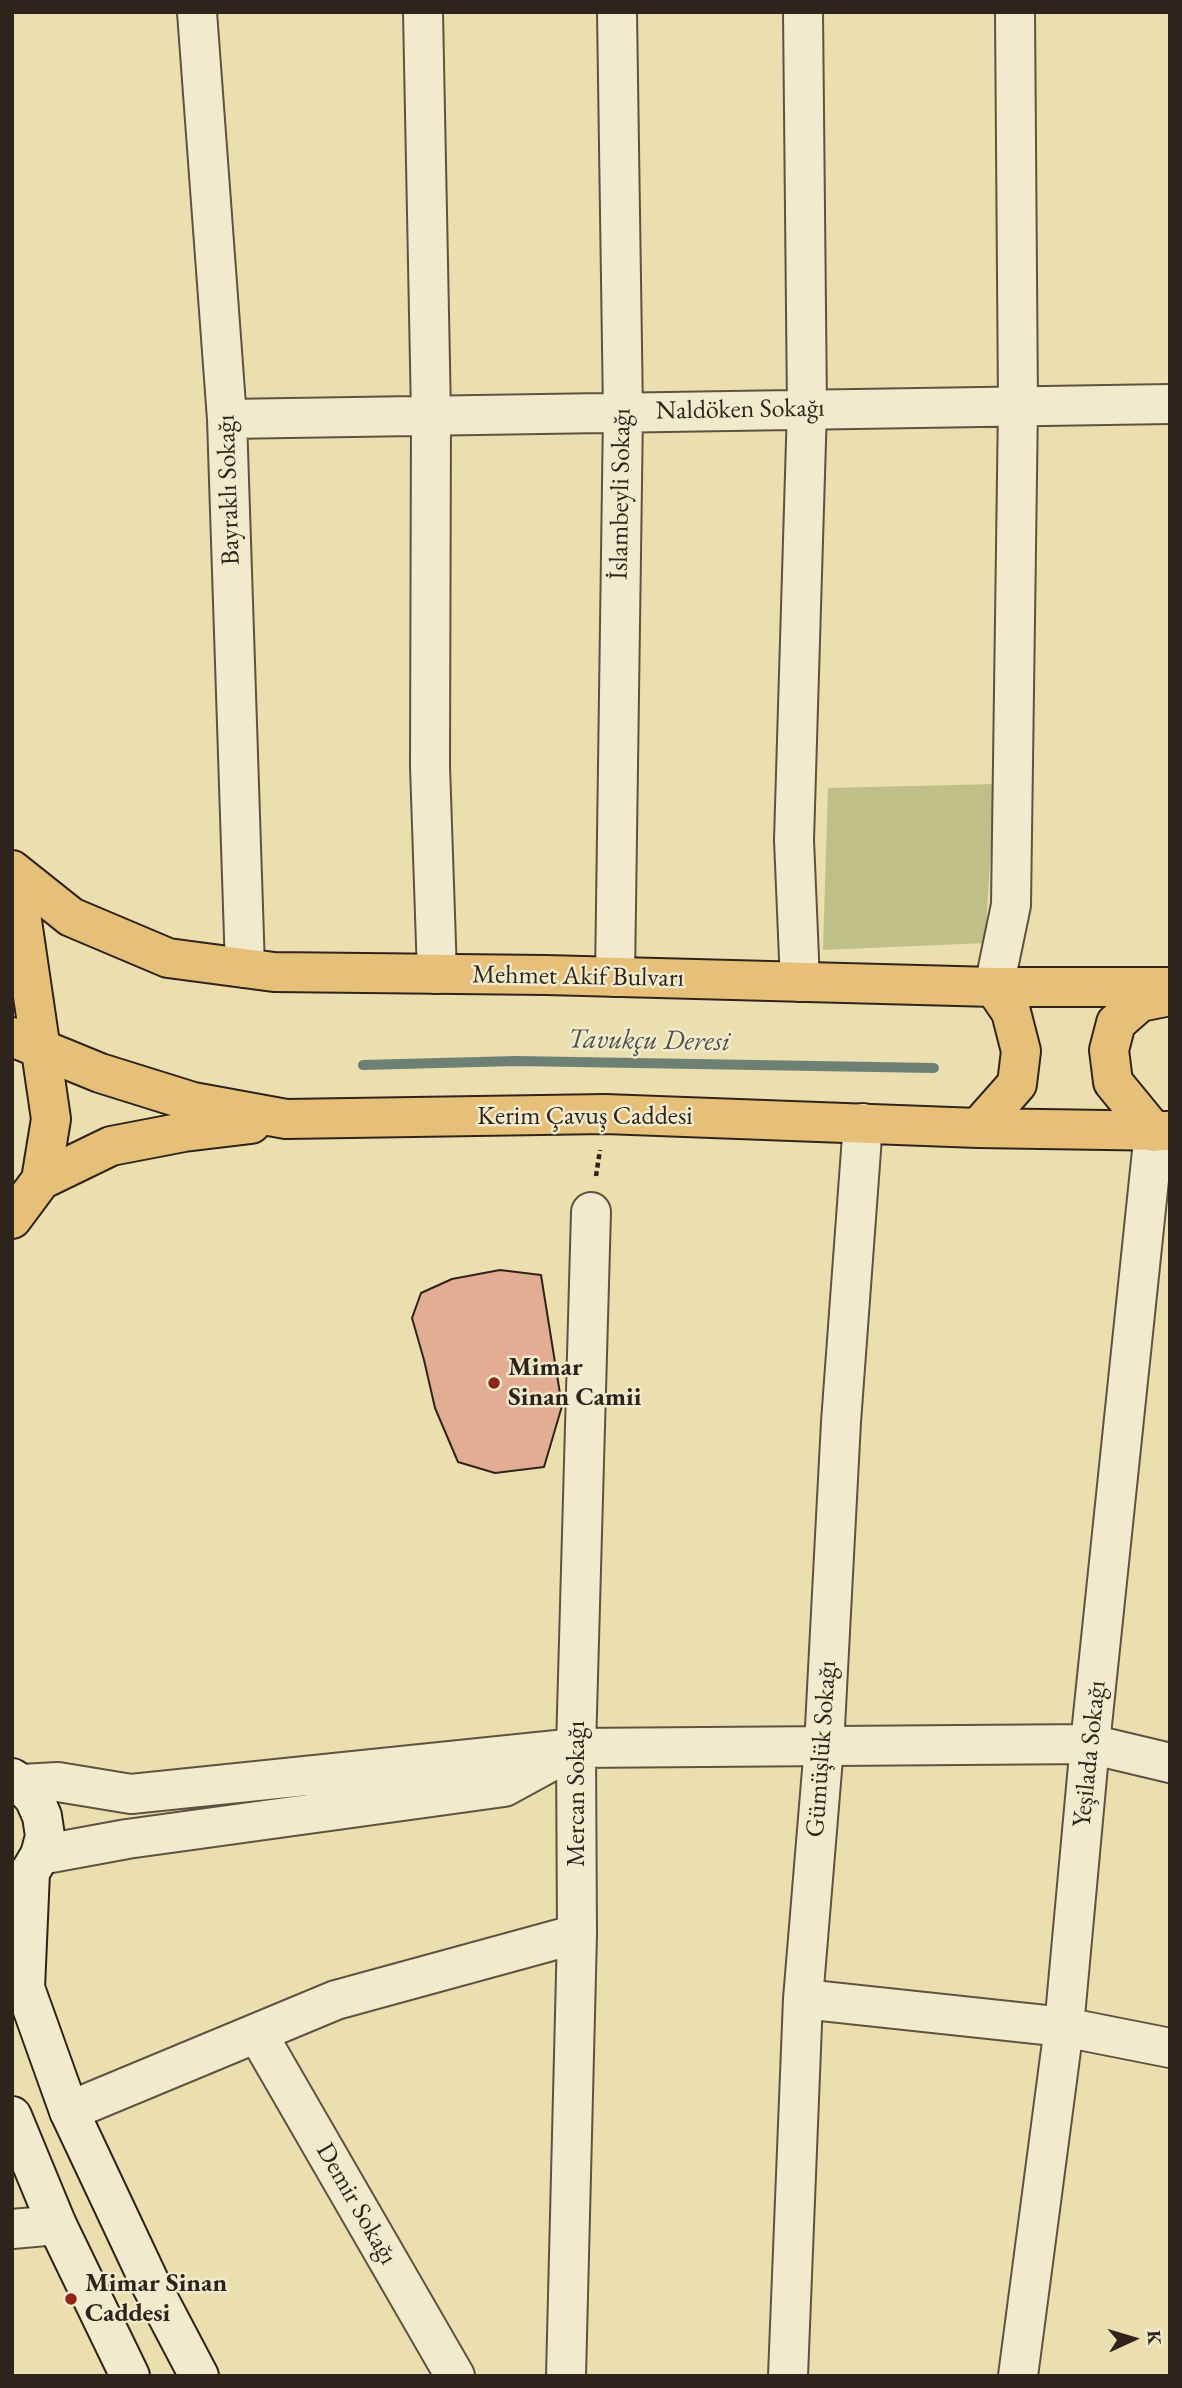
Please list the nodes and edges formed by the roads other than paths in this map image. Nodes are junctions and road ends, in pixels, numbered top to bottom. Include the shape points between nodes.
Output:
1 (197, 12) edge
2 (423, 12) edge
3 (617, 12) edge
4 (803, 12) edge
5 (1015, 12) edge
6 (1170, 404) edge
7 (1018, 405) junction
8 (807, 408) junction
9 (623, 412) junction
10 (431, 414) junction
11 (227, 419) junction
12 (12, 870) edge
13 (12, 892) edge
14 (245, 968) junction
15 (437, 974) junction
16 (615, 977) junction
17 (800, 982) junction
18 (1170, 987) edge
19 (994, 988) junction
20 (1170, 996) edge
21 (26, 1044) edge
22 (286, 1119) junction
23 (863, 1123) junction
24 (978, 1128) junction
25 (1162, 1131) edge
26 (41, 1180) junction
27 (591, 1212) road end
28 (12, 1219) edge
29 (1090, 1744) junction
30 (824, 1746) junction
31 (576, 1748) junction
32 (1170, 1763) edge
33 (17, 1781) edge
34 (27, 1871) edge
35 (577, 1934) junction
36 (803, 1998) junction
37 (1063, 2027) junction
38 (257, 2033) junction
39 (1170, 2048) edge
40 (69, 2111) junction
41 (12, 2116) edge
42 (57, 2225) junction
43 (12, 2229) edge
44 (130, 2376) edge
45 (199, 2376) edge
46 (455, 2376) edge
47 (566, 2376) edge
48 (788, 2376) edge
49 (1018, 2376) edge

1 - 11 street, Bayraklı Sokağı
2 - 10 street
3 - 9 street, İslambeyli Sokağı
4 - 8 street
5 - 7 street
6 - 7 street, Naldöken Sokağı
7 - 8 street, Naldöken Sokağı
7 - 19 street via 1011,905
8 - 9 street, Naldöken Sokağı
8 - 17 street via 794,840
9 - 10 street, Naldöken Sokağı
9 - 16 street, İslambeyli Sokağı
10 - 11 street, Naldöken Sokağı
10 - 15 street via 430,766
11 - 14 street, Bayraklı Sokağı
12 - 14 main road, Mehmet Akif Bulvarı via 71,917 156,953
13 - 21 main road via 21,914
14 - 15 main road, Mehmet Akif Bulvarı
15 - 16 main road, Mehmet Akif Bulvarı
16 - 17 main road, Mehmet Akif Bulvarı
17 - 19 main road, Mehmet Akif Bulvarı
18 - 19 main road, Mehmet Akif Bulvarı
19 - 24 main road via 1011,1012 1021,1051 1017,1084
20 - 25 main road via 1140,1002 1116,1023 1109,1050 1113,1082
21 - 22 main road, Kerim Çavuş Caddesi via 193,1102
21 - 26 main road via 51,1119
22 - 23 main road, Kerim Çavuş Caddesi via 605,1114
22 - 26 main road via 111,1146
23 - 24 main road, Kerim Çavuş Caddesi
23 - 30 street, Gümüşlük Sokağı
24 - 25 main road, Kerim Çavuş Caddesi
25 - 29 street, Yeşilada Sokağı
26 - 28 main road
27 - 31 street, Mercan Sokağı
29 - 30 street
29 - 32 street
29 - 37 street, Yeşilada Sokağı
30 - 31 street
30 - 36 street, Gümüşlük Sokağı
31 - 33 street via 131,1794
31 - 34 street via 504,1787 127,1839
31 - 35 street, Mercan Sokağı
33 - 34 street via 34,1798 45,1836
34 - 40 street via 25,1988
35 - 38 street via 336,2000
35 - 47 street, Mercan Sokağı
36 - 37 street
36 - 48 street, Gümüşlük Sokağı
37 - 39 street
37 - 49 street, Yeşilada Sokağı
38 - 40 street
38 - 46 street, Demir Sokağı
40 - 45 street
41 - 42 street
42 - 43 street
42 - 44 street

